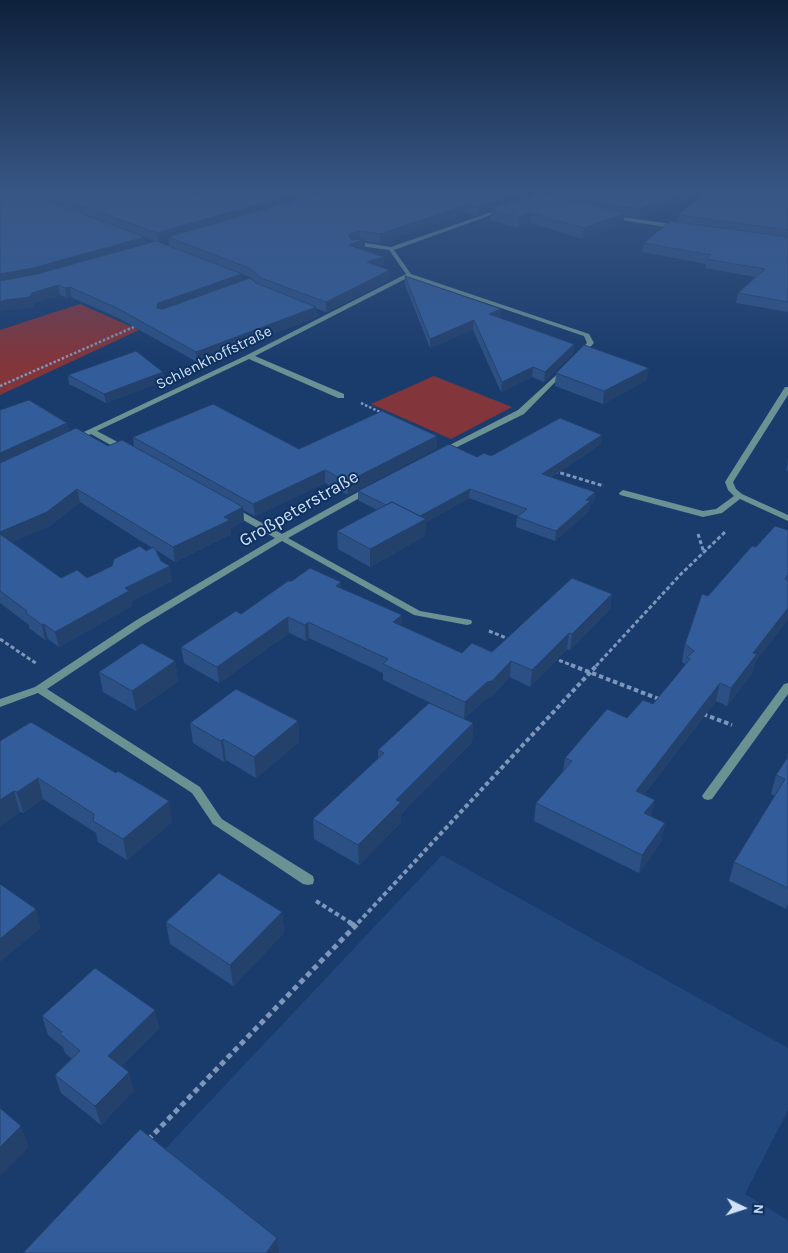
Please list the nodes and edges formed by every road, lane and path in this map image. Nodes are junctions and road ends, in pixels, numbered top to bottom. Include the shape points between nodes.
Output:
1 (382, 247) edge
2 (395, 247) edge
3 (391, 249) junction
4 (409, 274) junction
5 (319, 314) dead end
6 (327, 317) junction
7 (144, 323) edge
8 (249, 356) junction
9 (0, 386) edge
10 (788, 389) edge
11 (341, 396) joint
12 (385, 414) edge
13 (92, 431) junction
14 (67, 442) edge
15 (133, 454) edge
16 (438, 454) edge
17 (549, 468) edge
18 (376, 485) edge
19 (622, 493) joint
20 (739, 496) junction
21 (755, 503) junction
22 (224, 505) edge
23 (788, 518) edge
24 (280, 538) junction
25 (467, 622) joint
26 (0, 640) edge
27 (520, 644) edge
28 (547, 655) edge
29 (591, 674) junction
30 (56, 676) junction
31 (788, 686) edge
32 (39, 689) junction
33 (663, 700) edge
34 (0, 703) edge
35 (700, 713) edge
36 (754, 733) junction
37 (708, 796) dead end
38 (308, 880) joint
39 (355, 926) junction
40 (141, 1146) edge

1 - 3 street
2 - 3 street
3 - 4 street
4 - 6 street, Schlenkhoffstraße
4 - 16 street via 587,335 591,343 521,412
5 - 6 street
6 - 8 street, Schlenkhoffstraße
7 - 9 path
8 - 11 street
8 - 13 street, Schlenkhoffstraße
10 - 20 street via 729,482
11 - 12 path
13 - 14 street, Schlenkhoffstraße
13 - 15 street
17 - 19 path
18 - 24 street, Großpeterstraße
19 - 20 street via 703,514 719,511
20 - 21 street
21 - 23 street
21 - 29 path via 681,574
22 - 24 street
24 - 25 street via 417,614
24 - 30 street, Großpeterstraße
25 - 27 path
26 - 30 path
28 - 29 path
29 - 33 path
29 - 39 path
30 - 32 street, Großpeterstraße
31 - 36 street
32 - 34 street, Großpeterstraße
32 - 38 street via 196,790 216,821
35 - 36 path
36 - 37 street
38 - 39 path via 314,900
39 - 40 path

